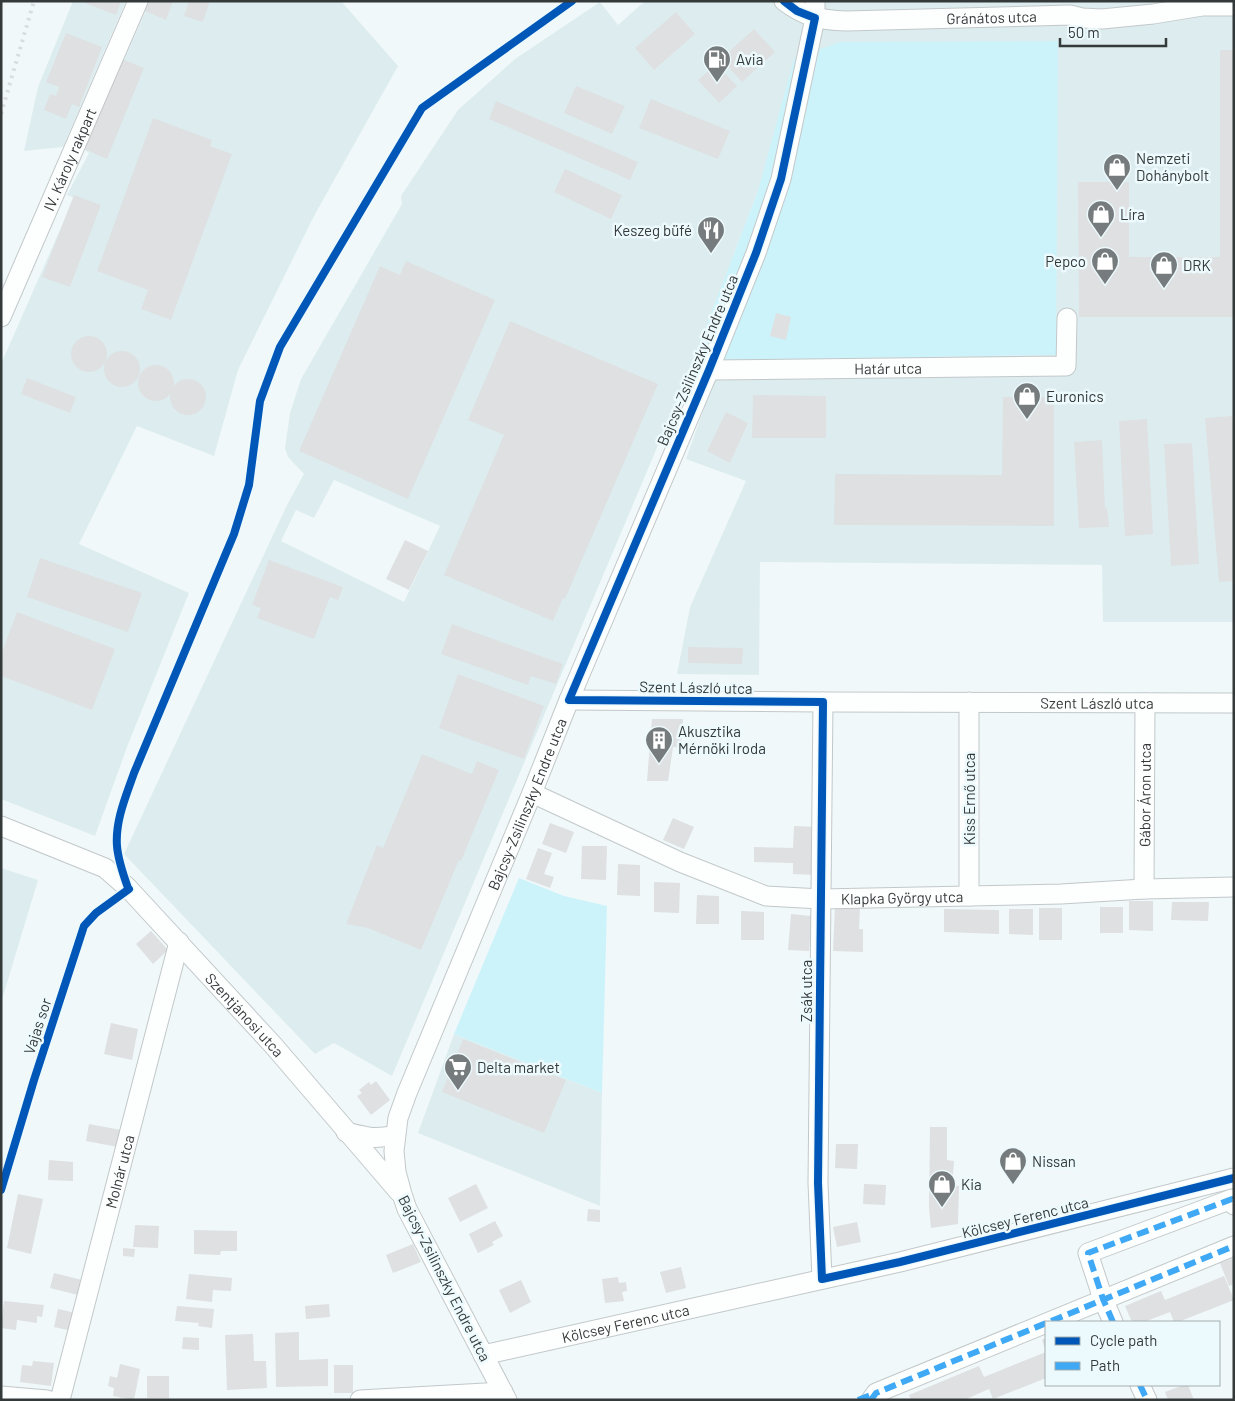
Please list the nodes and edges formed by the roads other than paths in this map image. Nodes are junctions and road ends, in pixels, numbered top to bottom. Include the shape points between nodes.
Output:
1 (138, 1) edge
2 (784, 1) edge
3 (1234, 6) edge
4 (815, 10) edge
5 (1, 317) edge
6 (1067, 318) dead end
7 (709, 370) junction
8 (569, 700) junction
9 (823, 702) junction
10 (969, 702) junction
11 (1145, 703) junction
12 (1234, 703) edge
13 (532, 793) junction
14 (1, 826) edge
15 (1234, 887) edge
16 (1144, 889) junction
17 (969, 896) junction
18 (821, 899) junction
19 (179, 942) junction
20 (346, 1132) junction
21 (395, 1135) junction
22 (1234, 1178) edge
23 (402, 1194) junction
24 (1234, 1205) edge
25 (1234, 1246) edge
26 (822, 1279) junction
27 (1103, 1299) junction
28 (1050, 1321) edge
29 (1113, 1321) edge
30 (1045, 1323) edge
31 (484, 1355) junction
32 (1140, 1386) edge
33 (1, 1396) edge
34 (505, 1396) edge
35 (47, 1400) edge
36 (60, 1400) edge
37 (360, 1400) edge
38 (871, 1400) edge
39 (1147, 1400) edge

1 - 5 street, IV. Károly rakpart
2 - 4 street, Gránátos utca via 797,11
3 - 4 street, Gránátos utca via 1102,6 1070,15 855,21
4 - 7 street, Bajcsy-Zsilinszky Endre utca via 781,179 756,253
6 - 7 street, Határ utca via 1066,366
7 - 8 street, Bajcsy-Zsilinszky Endre utca
8 - 9 street, Szent László utca
8 - 13 street, Bajcsy-Zsilinszky Endre utca
9 - 10 street, Szent László utca
9 - 18 street, Zsák utca
10 - 11 street, Szent László utca
10 - 17 street, Kiss Ernő utca
11 - 12 street, Szent László utca
11 - 16 street, Gábor Áron utca
13 - 18 street, Klapka György utca via 680,862 766,896
13 - 21 street, Bajcsy-Zsilinszky Endre utca via 406,1093
14 - 19 street, Szentjánosi utca via 106,868
15 - 16 street, Klapka György utca
16 - 17 street, Klapka György utca
17 - 18 street, Klapka György utca
18 - 26 street, Zsák utca via 818,1183
19 - 20 street, Szentjánosi utca via 273,1044
19 - 36 street, Molnár utca
20 - 21 street via 369,1138
20 - 23 street, Szentjánosi utca
21 - 23 street, Bajcsy-Zsilinszky Endre utca via 396,1172
22 - 26 street, Kölcsey Ferenc utca
23 - 31 street, Bajcsy-Zsilinszky Endre utca
24 - 27 street via 1232,1200 1088,1253
25 - 27 street
26 - 31 street, Kölcsey Ferenc utca
27 - 28 street
27 - 29 street
30 - 38 street via 876,1393
31 - 34 street, Bajcsy-Zsilinszky Endre utca
32 - 39 street
33 - 35 street
34 - 37 street

